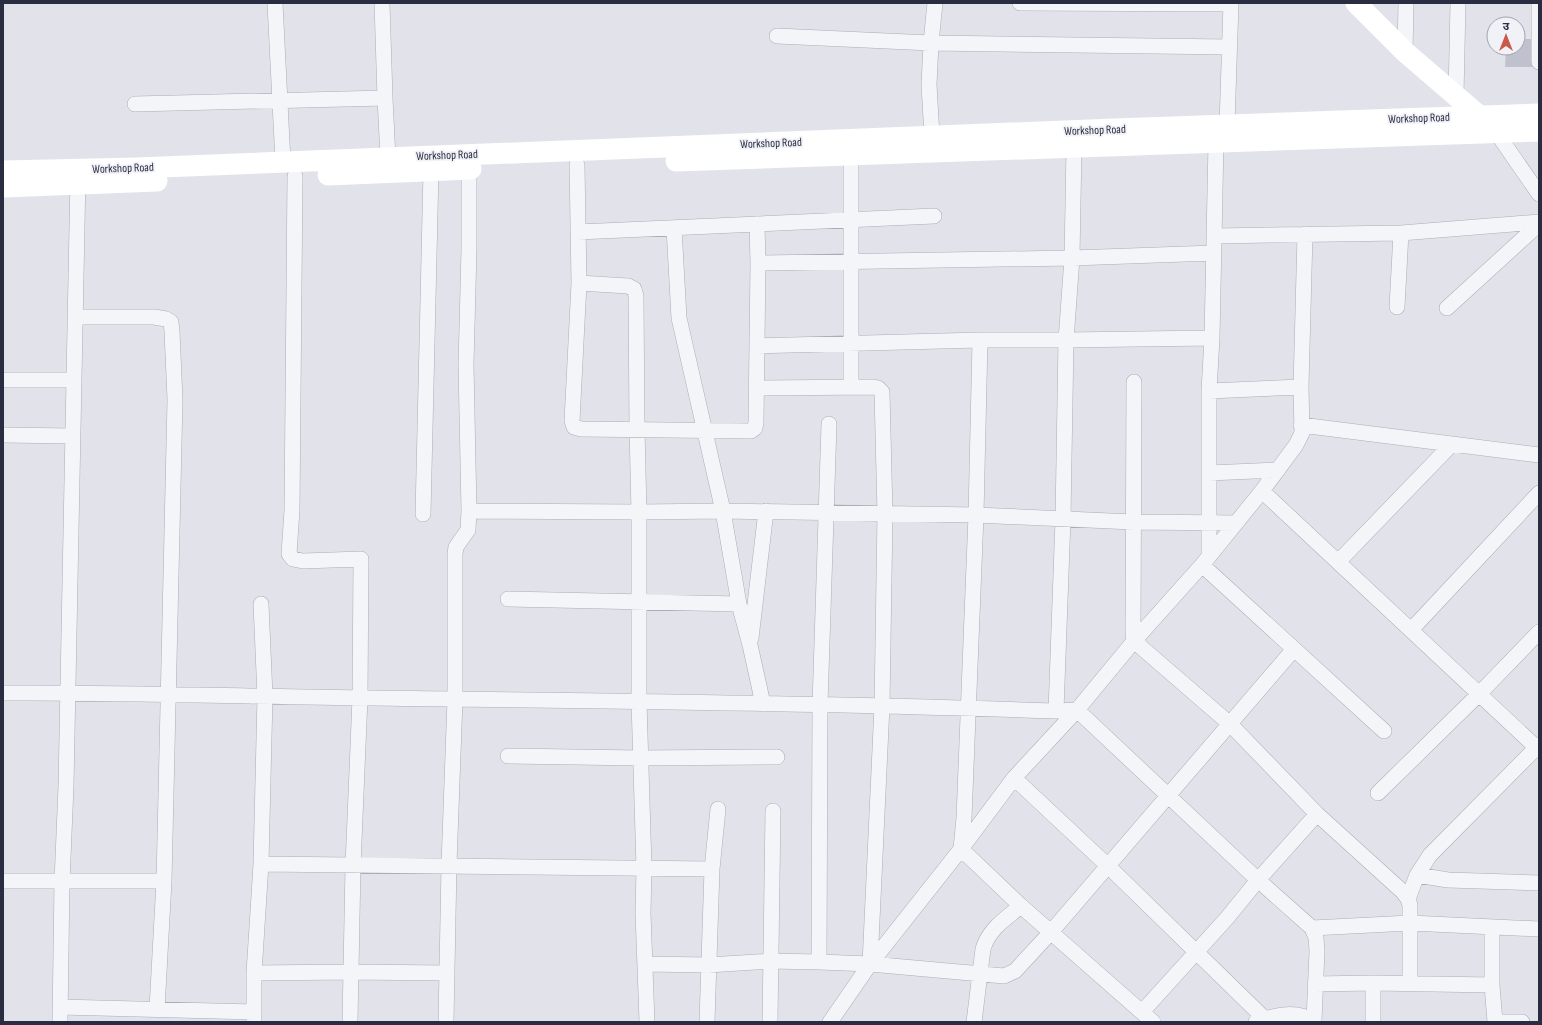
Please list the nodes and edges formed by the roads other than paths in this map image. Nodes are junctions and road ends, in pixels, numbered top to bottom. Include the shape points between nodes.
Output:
1 (275, 3) edge
2 (382, 3) edge
3 (935, 3) edge
4 (1020, 3) edge
5 (1356, 3) edge
6 (1406, 3) edge
7 (1458, 3) edge
8 (1539, 3) edge
9 (1231, 4) edge
10 (777, 36) dead end
11 (931, 43) junction
12 (1230, 47) junction
13 (1405, 52) junction
14 (1539, 62) edge
15 (1456, 96) junction
16 (385, 98) junction
17 (280, 101) junction
18 (135, 104) dead end
19 (1539, 114) edge
20 (1480, 116) junction
21 (1539, 131) edge
22 (1496, 132) junction
23 (1222, 133) junction
24 (932, 136) junction
25 (851, 147) junction
26 (1074, 147) junction
27 (388, 158) junction
28 (577, 165) junction
29 (289, 169) junction
30 (469, 169) junction
31 (3, 171) edge
32 (431, 171) junction
33 (78, 177) junction
34 (3, 188) edge
35 (1539, 194) edge
36 (934, 216) dead end
37 (852, 219) junction
38 (1539, 223) edge
39 (757, 224) junction
40 (674, 228) junction
41 (578, 232) junction
42 (1401, 233) junction
43 (1305, 234) junction
44 (1214, 236) junction
45 (1214, 253) junction
46 (1072, 258) junction
47 (851, 261) junction
48 (758, 263) junction
49 (579, 284) junction
50 (1397, 306) dead end
51 (1447, 308) dead end
52 (75, 317) junction
53 (1212, 338) junction
54 (980, 340) junction
55 (1066, 340) junction
56 (851, 343) junction
57 (757, 346) junction
58 (3, 380) edge
59 (74, 380) junction
60 (1134, 382) dead end
61 (851, 387) junction
62 (1301, 387) junction
63 (756, 388) junction
64 (1209, 391) junction
65 (829, 424) dead end
66 (1301, 424) junction
67 (637, 429) junction
68 (704, 430) junction
69 (3, 435) edge
70 (72, 436) junction
71 (1451, 444) junction
72 (1539, 455) edge
73 (1278, 470) junction
74 (1209, 473) junction
75 (1262, 491) junction
76 (1539, 493) edge
77 (469, 511) junction
78 (723, 511) junction
79 (639, 512) junction
80 (766, 512) junction
81 (827, 513) junction
82 (423, 514) dead end
83 (885, 514) junction
84 (976, 516) junction
85 (1063, 519) junction
86 (1133, 522) junction
87 (1210, 523) junction
88 (1236, 523) junction
89 (1205, 561) junction
90 (1338, 562) junction
91 (508, 599) dead end
92 (640, 602) junction
93 (261, 604) dead end
94 (739, 604) junction
95 (1411, 630) junction
96 (1539, 632) edge
97 (1134, 641) junction
98 (750, 645) junction
99 (1294, 648) junction
100 (68, 692) junction
101 (3, 693) edge
102 (168, 694) junction
103 (1479, 694) junction
104 (265, 696) junction
105 (360, 698) junction
106 (455, 699) junction
107 (639, 701) junction
108 (763, 704) junction
109 (820, 705) junction
110 (882, 706) junction
111 (968, 708) junction
112 (1077, 710) junction
113 (1056, 711) junction
114 (1230, 724) junction
115 (1384, 731) dead end
116 (1538, 748) edge
117 (508, 756) dead end
118 (777, 757) dead end
119 (640, 758) junction
120 (1014, 778) junction
121 (1378, 793) dead end
122 (1169, 796) junction
123 (718, 809) dead end
124 (773, 811) dead end
125 (1317, 814) junction
126 (961, 849) junction
127 (261, 864) junction
128 (449, 865) junction
129 (1107, 865) junction
130 (353, 866) junction
131 (644, 868) junction
132 (712, 870) junction
133 (1417, 875) junction
134 (1258, 880) junction
135 (3, 881) edge
136 (62, 882) junction
137 (164, 882) junction
138 (1539, 883) edge
139 (1408, 899) junction
140 (1021, 906) junction
141 (1410, 923) junction
142 (1312, 928) junction
143 (1492, 928) junction
144 (1539, 929) edge
145 (1051, 932) junction
146 (1197, 951) junction
147 (771, 961) junction
148 (819, 962) junction
149 (645, 964) junction
150 (870, 964) junction
151 (708, 965) junction
152 (351, 972) junction
153 (254, 973) junction
154 (447, 973) junction
155 (980, 975) junction
156 (1373, 983) junction
157 (1315, 984) junction
158 (1410, 984) junction
159 (1492, 985) junction
160 (157, 1009) junction
161 (60, 1015) edge
162 (254, 1017) edge
163 (1147, 1017) edge
164 (1262, 1021) edge
165 (350, 1022) edge
166 (446, 1022) edge
167 (647, 1022) edge
168 (707, 1022) edge
169 (770, 1022) edge
170 (830, 1022) edge
171 (974, 1022) edge
172 (1314, 1022) edge
173 (1373, 1022) edge
174 (1495, 1022) edge
175 (1522, 1022) edge

1 - 17 street
2 - 16 street
3 - 11 street
4 - 9 street
5 - 13 main road
6 - 13 street
7 - 15 street
8 - 14 street
9 - 12 street
10 - 11 street
11 - 12 street
11 - 24 street via 929,85
12 - 23 street
13 - 15 main road
15 - 20 main road
16 - 17 street
16 - 27 street
17 - 18 street
17 - 29 street
19 - 20 main road, Workshop Road
20 - 22 main road
20 - 23 main road, Workshop Road
21 - 22 main road, Workshop Road
22 - 23 main road, Workshop Road
22 - 35 street
23 - 24 main road, Workshop Road
23 - 26 main road, Workshop Road
23 - 44 street
24 - 25 main road, Workshop Road
25 - 26 main road, Workshop Road
25 - 27 main road, Workshop Road
25 - 28 main road, Workshop Road
25 - 37 street
26 - 46 street
27 - 29 main road, Workshop Road
28 - 30 main road, Workshop Road
28 - 41 street
29 - 32 main road, Workshop Road
29 - 33 main road, Workshop Road
29 - 105 street via 292,510 289,554 303,561 361,560
30 - 32 main road, Workshop Road
30 - 77 street via 466,365
31 - 33 main road, Workshop Road
32 - 82 street
33 - 34 main road, Workshop Road
33 - 52 street
36 - 37 street
37 - 39 street
37 - 47 street
38 - 42 street
38 - 51 street
39 - 40 street
39 - 48 street
40 - 41 street
40 - 68 street via 679,318
41 - 49 street
42 - 43 street
42 - 50 street
43 - 44 street
43 - 62 street
44 - 45 street
45 - 46 street
45 - 53 street
46 - 47 street
46 - 55 street
47 - 48 street
47 - 56 street
48 - 57 street
49 - 67 street via 622,285 634,289
49 - 67 street via 572,421 574,427
52 - 59 street
52 - 102 street via 154,317 171,322 175,400
53 - 55 street
53 - 64 street
54 - 55 street
54 - 56 street
54 - 84 street
55 - 85 street
56 - 57 street
56 - 61 street
57 - 63 street
58 - 59 street
59 - 70 street
60 - 86 street
61 - 63 street
61 - 83 street via 873,387 882,392
62 - 64 street
62 - 66 street
63 - 68 street via 755,428 751,431
64 - 74 street
65 - 81 street
66 - 71 street
66 - 73 street via 1302,433
67 - 68 street
67 - 79 street
68 - 78 street
69 - 70 street
70 - 100 street
71 - 72 street
71 - 90 street
73 - 74 street
73 - 75 street
74 - 87 street
75 - 88 street
75 - 90 street
76 - 95 street
77 - 79 street
77 - 106 street via 468,530 455,554
78 - 79 street
78 - 80 street
78 - 94 street
79 - 92 street
80 - 81 street
80 - 98 street
81 - 83 street
81 - 109 street
83 - 84 street
83 - 110 street
84 - 85 street
84 - 111 street
85 - 86 street
85 - 113 street
86 - 87 street
86 - 97 street
87 - 88 street
87 - 89 street
88 - 89 street
89 - 97 street
89 - 99 street
90 - 95 street
91 - 92 street
92 - 94 street
92 - 107 street
93 - 104 street
94 - 98 street
95 - 103 street
96 - 103 street
97 - 112 street
97 - 114 street
98 - 108 street
99 - 114 street
99 - 115 street
100 - 101 street
100 - 102 street
100 - 136 street
102 - 104 street
102 - 137 street
103 - 116 street
103 - 121 street
104 - 105 street
104 - 127 street
105 - 106 street
105 - 130 street
106 - 107 street
106 - 128 street
107 - 108 street
107 - 119 street
108 - 109 street
109 - 110 street
109 - 148 street
110 - 111 street
110 - 150 street
111 - 113 street
111 - 126 street
112 - 113 street
112 - 120 street
112 - 122 street
114 - 122 street
114 - 125 street
116 - 133 street via 1430,855
117 - 119 street
118 - 119 street
119 - 131 street
120 - 126 street
120 - 129 street
122 - 129 street
122 - 134 street
123 - 132 street
124 - 147 street
125 - 134 street
125 - 139 street
126 - 140 street
126 - 150 street
127 - 130 street
127 - 153 street
128 - 130 street
128 - 131 street
128 - 154 street
129 - 145 street
129 - 146 street
130 - 152 street
131 - 132 street
131 - 149 street
132 - 151 street
133 - 138 street via 1448,880
133 - 139 street
134 - 142 street
134 - 146 street
135 - 136 street
136 - 137 street
136 - 161 street
137 - 160 street
139 - 141 street
140 - 145 street
140 - 155 street via 990,932 983,949
141 - 142 street
141 - 143 street
141 - 158 street
142 - 157 street via 1316,938
143 - 144 street
143 - 159 street
145 - 155 street via 1011,975
145 - 163 street
146 - 163 street
146 - 164 street
147 - 148 street
147 - 151 street
147 - 169 street
148 - 150 street
149 - 151 street
149 - 167 street
150 - 155 street
150 - 170 street
151 - 168 street
152 - 153 street
152 - 154 street
152 - 165 street
153 - 162 street
154 - 166 street
155 - 171 street
156 - 157 street
156 - 158 street
156 - 173 street
157 - 172 street
158 - 159 street
159 - 174 street
160 - 161 street
160 - 162 street
164 - 172 street via 1289,1015 1301,1016
174 - 175 street

